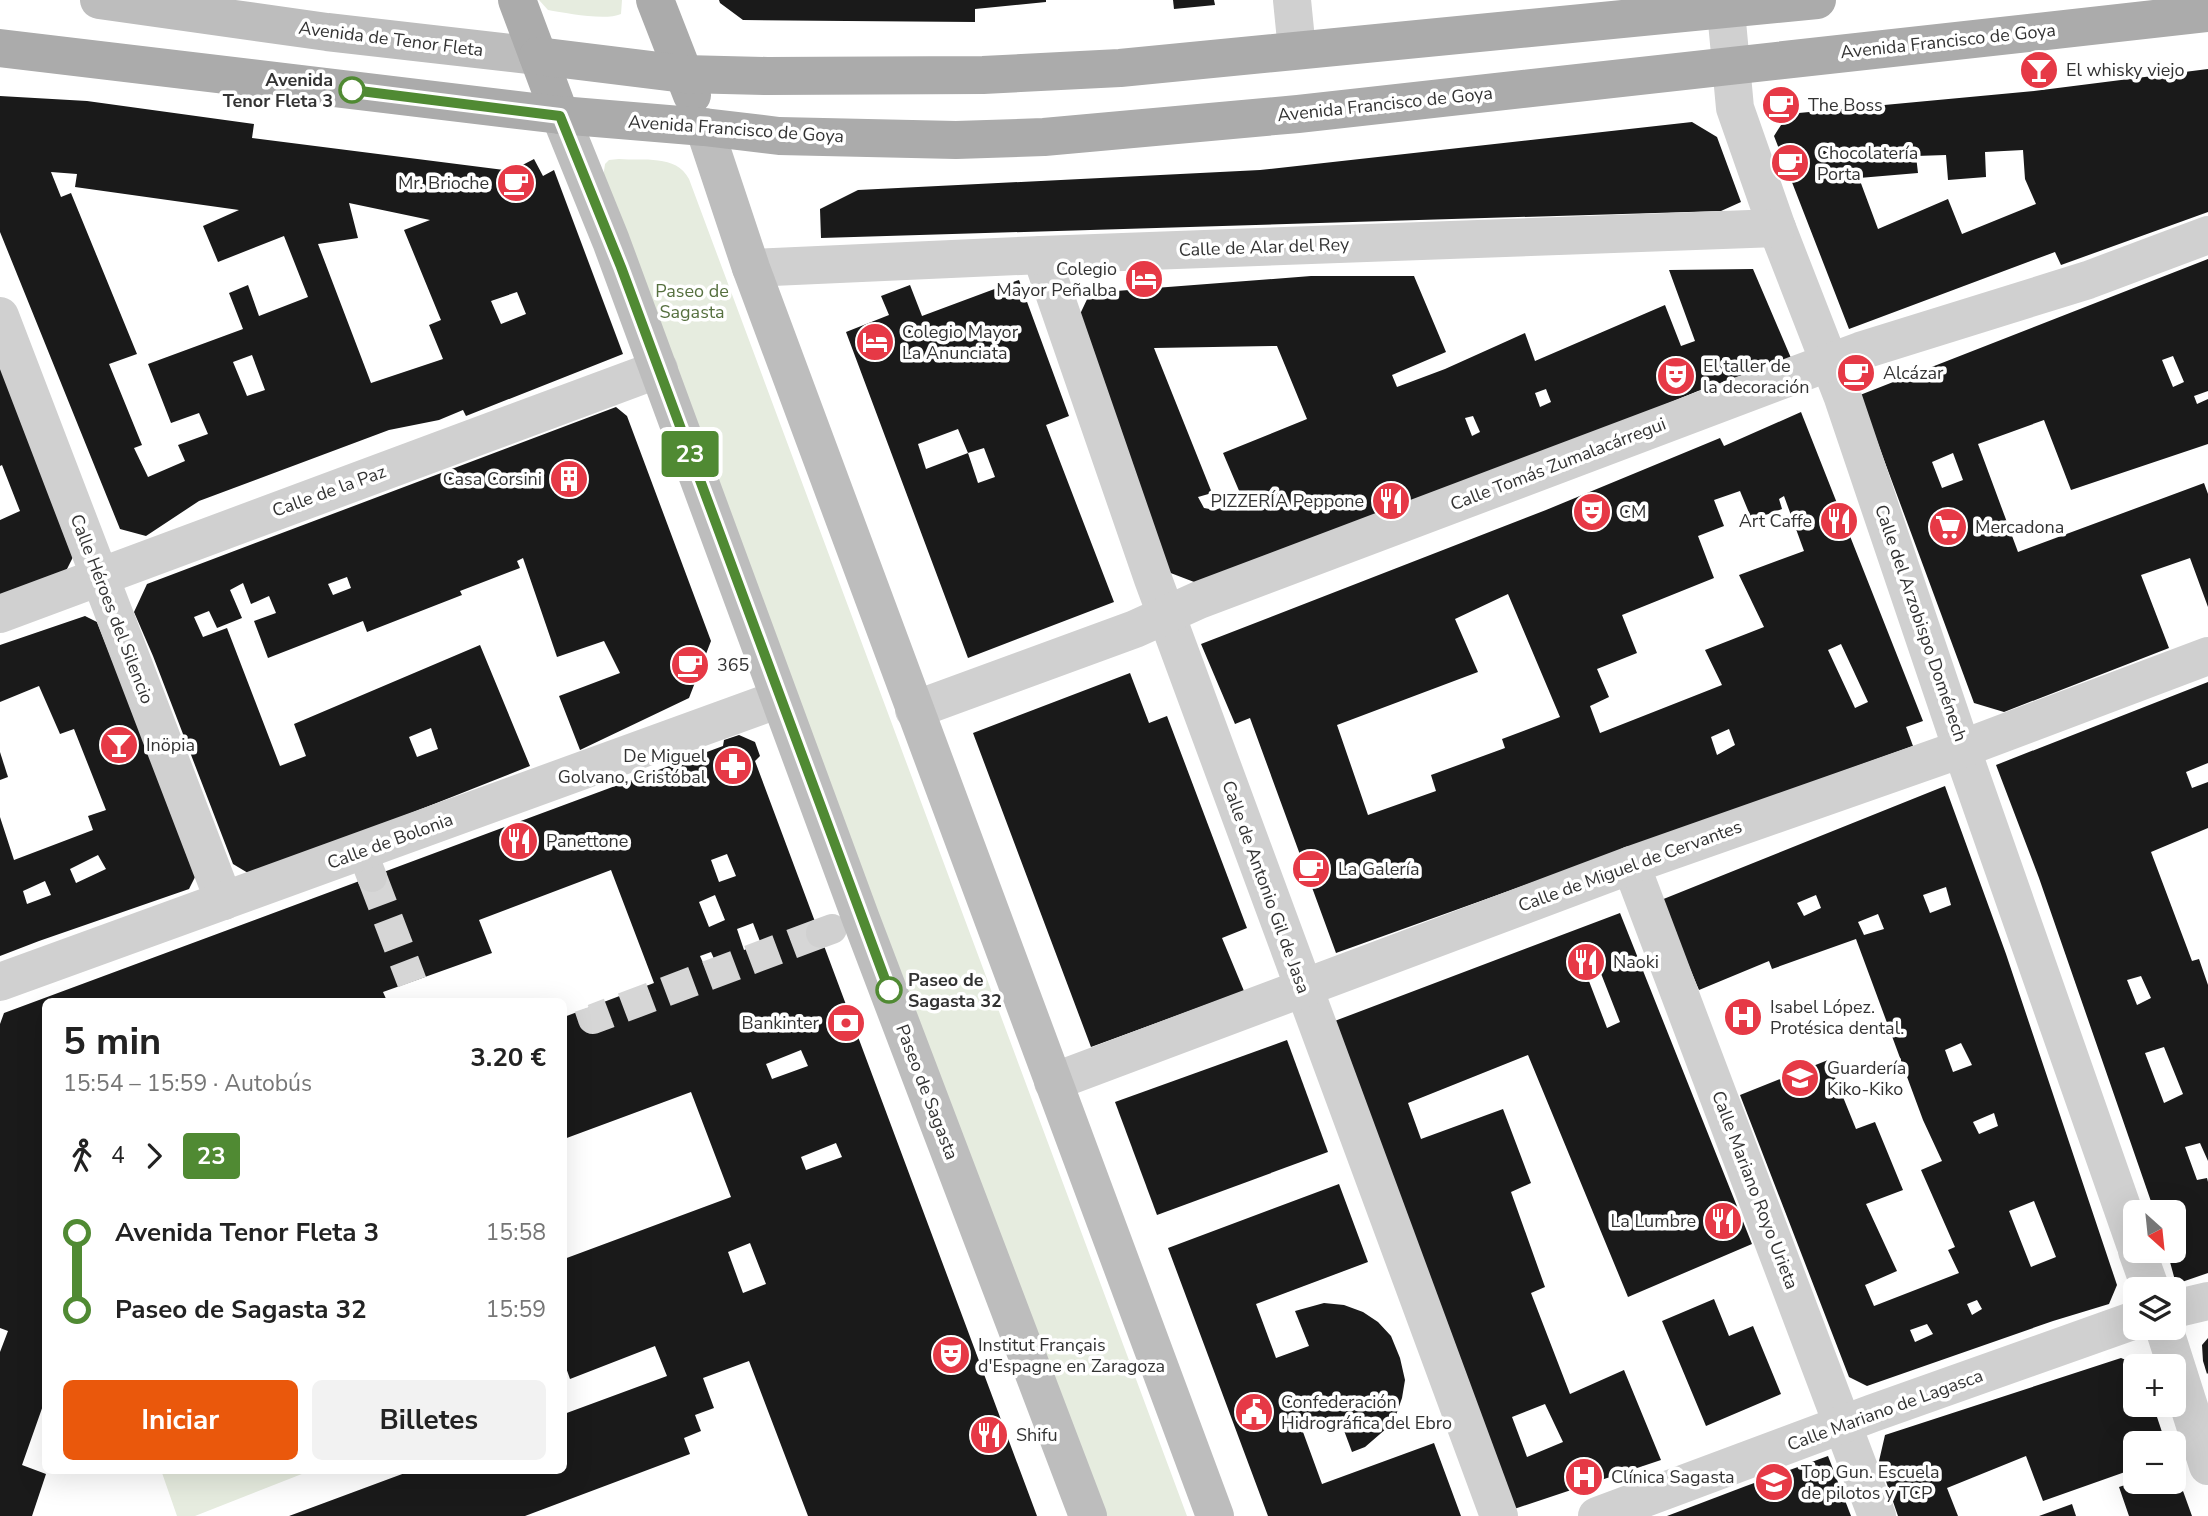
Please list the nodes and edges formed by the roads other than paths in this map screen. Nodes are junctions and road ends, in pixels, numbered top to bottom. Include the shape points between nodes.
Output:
1 (99, 0) edge
2 (517, 0) edge
3 (655, 0) edge
4 (1293, 0) edge
5 (1817, 0) edge
6 (1725, 5) edge
7 (2208, 13) edge
8 (0, 48) edge
9 (1297, 50) junction
10 (538, 56) junction
11 (1731, 65) junction
12 (684, 74) junction
13 (560, 116) junction
14 (704, 127) junction
15 (1777, 228) junction
16 (2208, 235) edge
17 (1041, 255) junction
18 (751, 268) junction
19 (0, 316) edge
20 (1829, 363) junction
21 (659, 369) junction
22 (99, 577) junction
23 (0, 614) edge
24 (1167, 614) junction
25 (2208, 656) edge
26 (779, 699) junction
27 (914, 710) junction
28 (1964, 748) junction
29 (1631, 864) junction
30 (224, 901) junction
31 (0, 982) edge
32 (1303, 987) junction
33 (1053, 1082) junction
34 (2123, 1209) edge
35 (2208, 1301) edge
36 (2186, 1306) edge
37 (2123, 1324) edge
38 (2168, 1340) edge
39 (1844, 1425) junction
40 (2208, 1466) edge
41 (1088, 1516) edge
42 (1214, 1516) edge
43 (1499, 1516) edge
44 (1597, 1516) edge
45 (1877, 1516) edge

1 - 10 main road, Avenida de Tenor Fleta
2 - 10 main road, Paseo de Sagasta
3 - 12 main road
4 - 9 street
5 - 6 main road
6 - 9 main road
6 - 11 street, Calle del Arzobispo Doménech
7 - 11 main road, Avenida Francisco de Goya
8 - 13 main road
9 - 12 main road via 1046,73
10 - 12 main road, Avenida de Tenor Fleta
10 - 13 main road, Paseo de Sagasta
11 - 14 main road, Avenida Francisco de Goya via 1298,114 1044,137 797,137
11 - 15 street, Calle del Arzobispo Doménech via 1735,108
12 - 14 main road
13 - 14 main road, Avenida Francisco de Goya
13 - 21 main road, Paseo de Sagasta
14 - 18 main road
15 - 17 street, Calle de Alar del Rey
15 - 20 street, Calle del Arzobispo Doménech
16 - 20 street, Calle Tomás Zumalacárregui via 2088,280
17 - 18 street, Calle de Alar del Rey
17 - 24 street, Calle de Antonio Gil de Jasa
18 - 27 main road
19 - 22 street, Calle Héroes del Silencio
20 - 24 street, Calle Tomás Zumalacárregui
20 - 28 street, Calle del Arzobispo Doménech
21 - 22 street, Calle de la Paz
21 - 26 main road, Paseo de Sagasta
22 - 23 street, Calle de la Paz
22 - 30 street, Calle Héroes del Silencio
24 - 27 street, Calle Tomás Zumalacárregui
24 - 32 street, Calle de Antonio Gil de Jasa
25 - 28 street, Calle de Miguel de Cervantes
26 - 30 street, Calle de Bolonia via 367,864
26 - 41 main road, Paseo de Sagasta
27 - 33 main road
28 - 29 street, Calle de Miguel de Cervantes
28 - 34 street, Calle del Arzobispo Doménech
29 - 32 street, Calle de Miguel de Cervantes
29 - 39 street, Calle Mariano Royo Urieta
30 - 31 street, Calle de Bolonia
32 - 33 street, Calle de Miguel de Cervantes
32 - 43 street, Calle de Antonio Gil de Jasa
33 - 42 main road
35 - 36 street
37 - 39 street, Calle Mariano de Lagasca
38 - 40 street
39 - 44 street, Calle Mariano de Lagasca
39 - 45 street, Calle Mariano Royo Urieta

